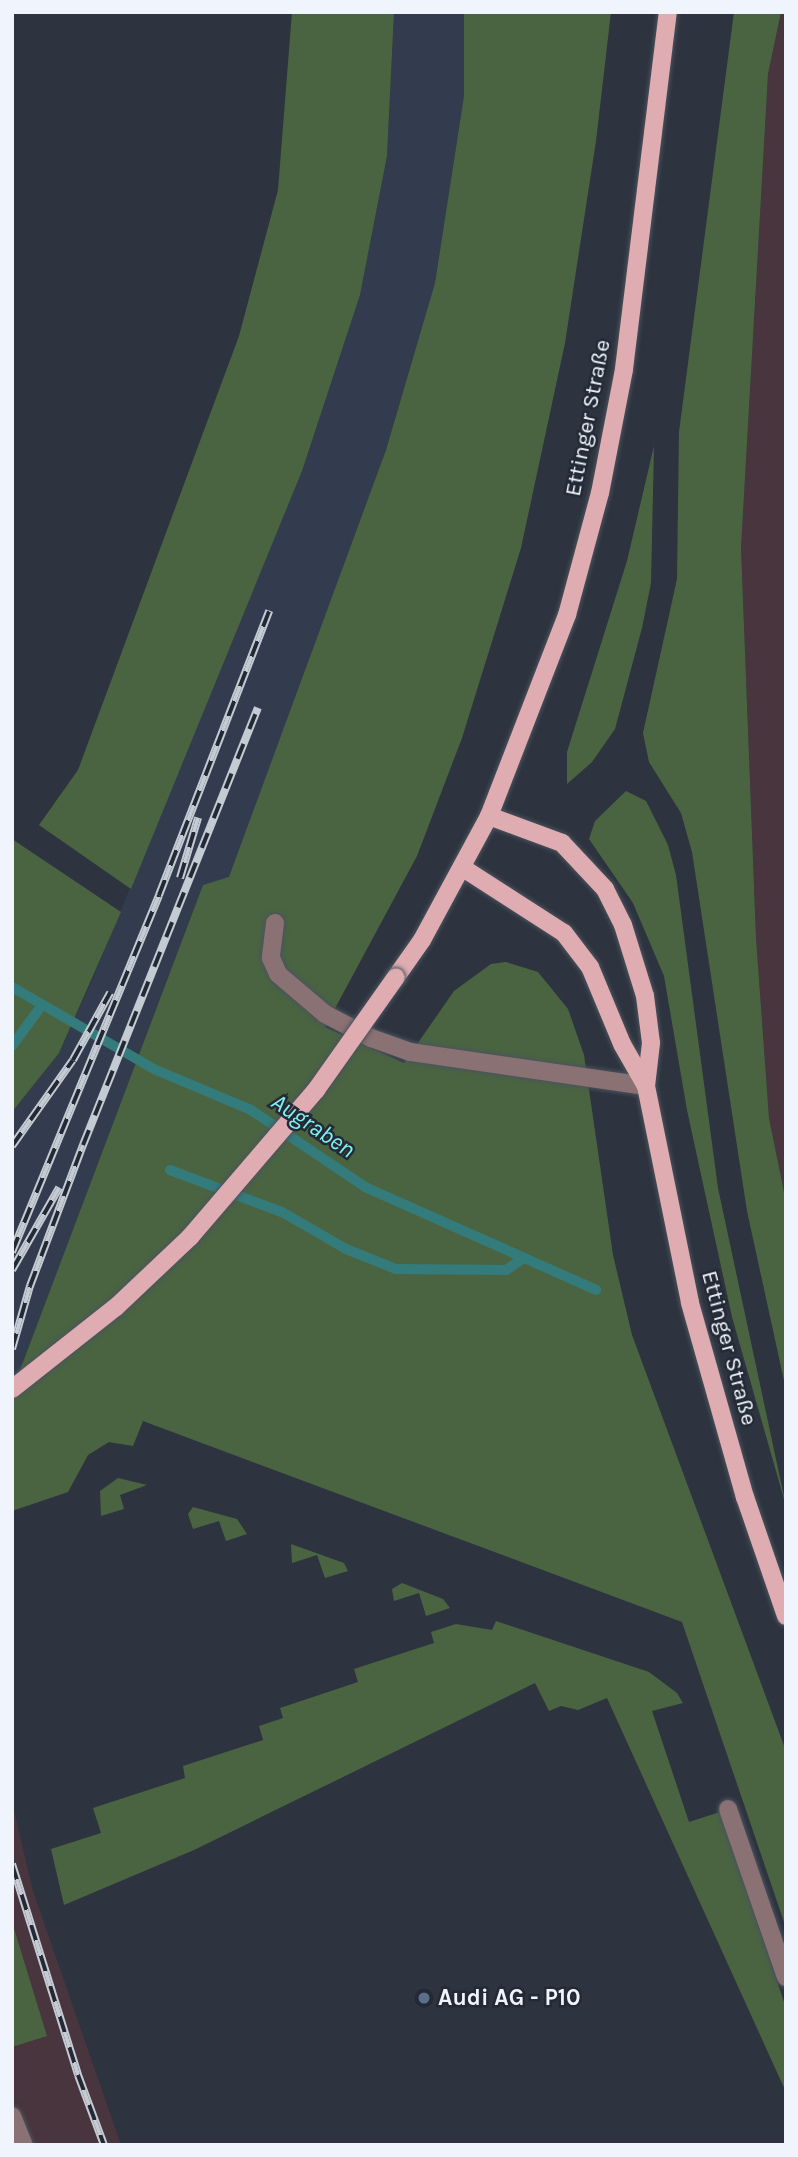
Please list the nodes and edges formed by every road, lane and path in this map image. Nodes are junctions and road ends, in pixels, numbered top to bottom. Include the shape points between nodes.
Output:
1 (668, 12) edge
2 (489, 816) junction
3 (463, 868) junction
4 (275, 923) dead end
5 (646, 1086) junction
6 (12, 1389) edge
7 (786, 1616) edge
8 (728, 1809) dead end
9 (786, 1977) edge
10 (12, 2116) edge
11 (24, 2145) edge

1 - 2 main road, Ettinger Straße via 624,369 600,493 567,615
2 - 3 main road, Ettinger Straße
2 - 5 main road, Ettinger Straße via 562,843 605,889 623,925 645,996 651,1043
3 - 5 main road, Ettinger Straße via 564,933 590,967 622,1044
3 - 6 main road, bridge via 396,976 316,1090 190,1237 116,1307
4 - 5 lane via 271,958 278,974 324,1014 370,1038 410,1052
5 - 7 main road, Ettinger Straße via 690,1303 745,1497
8 - 9 lane
10 - 11 lane

